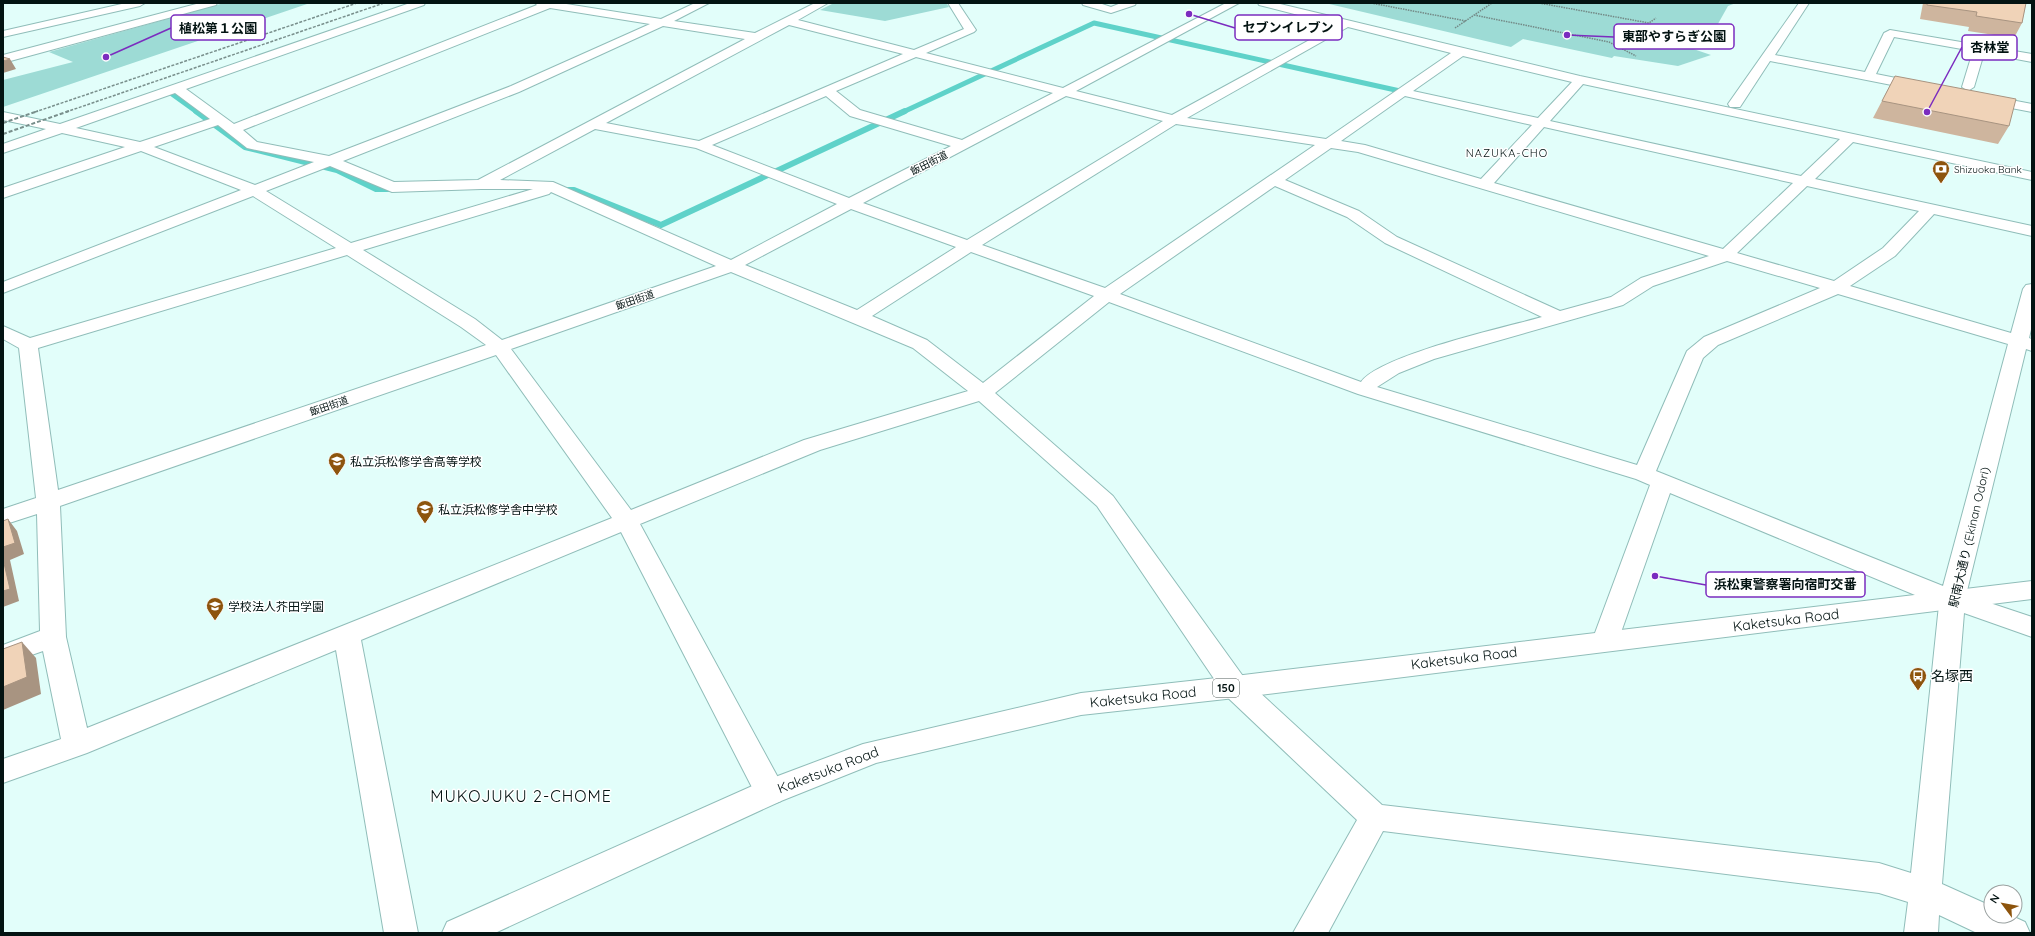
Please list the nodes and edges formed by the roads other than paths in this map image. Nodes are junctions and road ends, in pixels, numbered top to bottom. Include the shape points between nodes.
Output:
1 (140, 3) edge
2 (212, 3) edge
3 (420, 3) edge
4 (547, 3) edge
5 (704, 3) edge
6 (823, 3) edge
7 (953, 3) edge
8 (1087, 3) edge
9 (1131, 3) edge
10 (1234, 3) edge
11 (1263, 3) edge
12 (1293, 3) edge
13 (1804, 3) edge
14 (82, 5) dead end
15 (102, 12) junction
16 (788, 21) junction
17 (663, 22) junction
18 (1346, 24) junction
19 (3, 34) edge
20 (756, 37) junction
21 (1979, 48) junction
22 (1461, 52) junction
23 (918, 53) junction
24 (1768, 57) junction
25 (2032, 58) edge
26 (3, 59) edge
27 (1869, 76) junction
28 (1580, 80) junction
29 (1968, 87) dead end
30 (177, 89) junction
31 (1931, 89) edge
32 (828, 91) junction
33 (1066, 91) junction
34 (1402, 92) junction
35 (1954, 93) edge
36 (1735, 104) junction
37 (2032, 108) edge
38 (3, 116) edge
39 (219, 120) junction
40 (1174, 120) junction
41 (1540, 123) junction
42 (593, 124) junction
43 (58, 129) junction
44 (233, 129) junction
45 (1850, 137) junction
46 (1330, 144) junction
47 (700, 145) junction
48 (964, 145) junction
49 (140, 146) junction
50 (1954, 147) dead end
51 (3, 149) edge
52 (330, 161) junction
53 (2032, 176) edge
54 (1275, 181) junction
55 (1804, 181) junction
56 (481, 184) junction
57 (1484, 185) junction
58 (555, 188) junction
59 (254, 190) junction
60 (3, 193) edge
61 (851, 204) junction
62 (1930, 209) junction
63 (2032, 231) edge
64 (969, 246) junction
65 (350, 250) junction
66 (1725, 256) junction
67 (731, 266) junction
68 (3, 288) edge
69 (1836, 288) junction
70 (2032, 289) edge
71 (1107, 295) junction
72 (858, 317) junction
73 (1560, 318) junction
74 (3, 332) edge
75 (2025, 343) edge
76 (28, 345) junction
77 (500, 347) junction
78 (1365, 390) junction
79 (983, 393) junction
80 (1654, 478) junction
81 (48, 502) junction
82 (3, 517) edge
83 (626, 520) junction
84 (2032, 590) edge
85 (1952, 600) junction
86 (2032, 627) edge
87 (347, 635) junction
88 (53, 637) junction
89 (1605, 641) junction
90 (3, 654) edge
91 (1235, 687) junction
92 (77, 745) junction
93 (3, 771) edge
94 (770, 792) junction
95 (1375, 817) junction
96 (1925, 892) junction
97 (400, 933) edge
98 (459, 933) edge
99 (1310, 933) edge
100 (1921, 933) edge
101 (2012, 933) edge

1 - 15 main road
2 - 26 main road
3 - 30 main road
4 - 17 main road
4 - 44 main road
5 - 17 main road
6 - 16 main road
7 - 23 main road via 970,30
8 - 9 main road via 1111,10
10 - 33 main road, 飯田街道
11 - 18 main road
12 - 36 main road via 1605,77
13 - 24 main road
14 - 15 main road
15 - 19 main road
16 - 20 main road
16 - 23 main road
17 - 20 main road
17 - 52 main road via 515,89
18 - 22 main road
18 - 40 main road
20 - 42 main road
21 - 25 main road
21 - 27 main road via 1890,33
21 - 29 main road
22 - 28 main road
22 - 34 main road
23 - 32 main road
23 - 33 main road
24 - 27 main road
24 - 36 main road
27 - 31 main road
28 - 41 main road
28 - 45 main road
30 - 39 main road
30 - 43 main road
32 - 47 main road
32 - 48 main road via 856,114
33 - 40 main road
33 - 48 main road, 飯田街道
34 - 41 main road
34 - 46 main road
35 - 37 main road
36 - 50 main road
38 - 43 main road
39 - 44 main road
39 - 49 main road
40 - 46 main road
40 - 64 main road
41 - 55 main road
41 - 57 main road
42 - 47 main road
42 - 56 main road
43 - 49 main road
43 - 51 main road
44 - 52 main road via 252,145
45 - 53 main road
45 - 55 main road
46 - 54 main road
46 - 57 main road via 1360,148
47 - 61 main road
48 - 61 main road, 飯田街道
49 - 59 main road
49 - 60 main road
52 - 56 main road via 392,187
52 - 59 main road
54 - 71 main road
54 - 73 main road via 1353,214 1391,240
55 - 62 main road
55 - 66 main road
56 - 58 main road via 548,185
57 - 66 main road
58 - 65 main road
58 - 67 main road
59 - 65 main road
59 - 68 main road
61 - 64 main road
61 - 67 main road, 飯田街道
62 - 63 main road
62 - 69 main road via 1889,252
64 - 71 main road
64 - 72 main road
65 - 76 main road
65 - 77 main road via 468,323
66 - 69 main road
66 - 73 main road via 1647,282 1618,301
67 - 72 main road
67 - 77 main road, 飯田街道
69 - 75 main road
69 - 80 main road via 1711,341 1694,355
70 - 75 main road, 駅南大通り (Ekinan Odori)
71 - 78 main road
71 - 79 main road
72 - 79 main road via 920,344
73 - 78 main road via 1426,355 1392,369 1370,383
74 - 76 main road
75 - 85 main road, 駅南大通り (Ekinan Odori)
76 - 81 main road
77 - 81 main road, 飯田街道
77 - 83 main road
78 - 80 main road
79 - 83 main road via 812,445
79 - 91 main road via 1105,501
80 - 85 main road
80 - 89 main road
81 - 82 main road, 飯田街道
81 - 88 main road
83 - 87 main road
83 - 94 main road
84 - 85 main road, Kaketsuka Road / 150
85 - 86 main road
85 - 89 main road, Kaketsuka Road / 150
85 - 96 main road, 駅南大通り (Ekinan Odori)
87 - 92 main road
87 - 97 main road
88 - 90 main road
88 - 92 main road
89 - 91 main road, Kaketsuka Road / 150
91 - 94 main road, Kaketsuka Road / 150 via 1066,707 873,752
91 - 95 main road
92 - 93 main road
94 - 98 main road, Kaketsuka Road / 150
95 - 96 main road via 1879,878
95 - 99 main road
96 - 100 main road, 駅南大通り (Ekinan Odori)
96 - 101 main road

